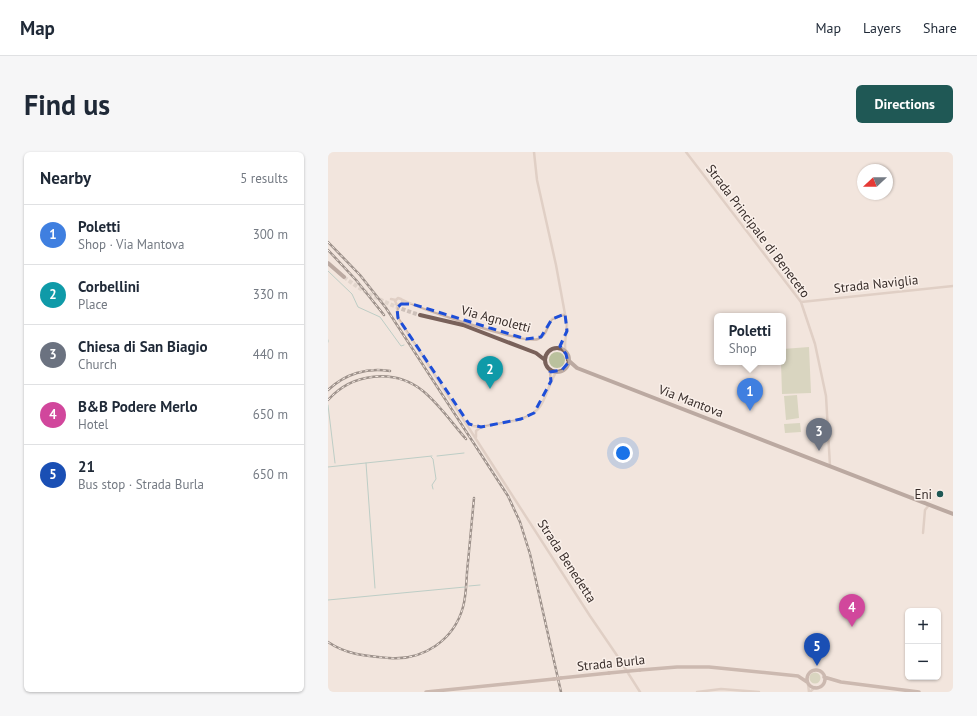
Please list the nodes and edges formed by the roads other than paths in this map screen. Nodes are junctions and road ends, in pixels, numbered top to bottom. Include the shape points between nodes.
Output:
1 (534, 152) edge
2 (686, 152) edge
3 (328, 263) edge
4 (344, 277) tunnel mouth
5 (953, 286) edge
6 (398, 300) junction
7 (801, 302) junction
8 (401, 304) junction
9 (412, 304) junction
10 (397, 308) junction
11 (565, 314) junction
12 (420, 316) tunnel mouth
13 (564, 341) junction
14 (558, 349) junction
15 (548, 352) junction
16 (536, 353) junction
17 (566, 354) junction
18 (545, 360) junction
19 (568, 360) junction
20 (578, 368) junction
21 (565, 369) junction
22 (550, 370) junction
23 (556, 372) junction
24 (551, 381) junction
25 (464, 419) junction
26 (473, 426) junction
27 (469, 427) junction
28 (481, 427) junction
29 (476, 431) junction
30 (477, 441) junction
31 (830, 466) junction
32 (929, 504) junction
33 (953, 514) edge
34 (923, 533) dead end
35 (808, 674) junction
36 (798, 676) junction
37 (824, 677) junction
38 (834, 681) junction
39 (808, 683) junction
40 (822, 684) junction
41 (815, 688) junction
42 (426, 692) edge
43 (640, 692) edge
44 (697, 692) edge
45 (759, 692) edge
46 (809, 692) edge
47 (919, 692) edge

1 - 11 street via 537,180
2 - 7 street, Strada Principale di Beneceto
3 - 4 main road
5 - 7 street, Strada Naviglia
6 - 8 street, Via Agnoletti
6 - 8 street
6 - 9 street, Via Agnoletti
6 - 10 street, Strada Benedetta
7 - 31 street, Strada Principale di Beneceto via 815,344 826,396
8 - 9 street, Via Agnoletti
8 - 10 street
9 - 11 street, Via Agnoletti via 526,340 541,337 552,319
10 - 25 street, Strada Benedetta via 398,318
11 - 13 street via 567,328
12 - 16 main road via 463,325
13 - 14 street
13 - 17 street
14 - 15 main road
14 - 17 main road
15 - 16 main road
15 - 18 main road
16 - 18 main road
17 - 19 main road
18 - 22 main road
19 - 20 main road, Via Mantova
19 - 21 main road
20 - 21 main road, Via Mantova
20 - 31 main road, Via Mantova
21 - 23 main road, Via Mantova
22 - 23 main road
22 - 24 street
23 - 24 street
24 - 28 street via 542,404 534,413 521,419
25 - 26 street, Strada Benedetta
25 - 27 street, Strada Benedetta
26 - 28 street
26 - 29 street, Strada Benedetta
27 - 29 street, Strada Benedetta
27 - 30 street, Strada Benedetta
28 - 29 street
29 - 30 street, Strada Benedetta
30 - 43 street, Strada Benedetta
31 - 32 main road, Via Mantova
32 - 33 main road, Via Mantova
32 - 34 street via 925,510
35 - 36 main road, Strada Burla
35 - 37 main road, Strada Burla via 812,670 817,670 822,672
35 - 39 main road
36 - 39 main road, Strada Burla
36 - 42 main road, Strada Burla, bridge via 709,667 677,667
37 - 38 main road, Strada Burla
37 - 40 main road
38 - 40 main road, Strada Burla
38 - 47 main road, Strada Burla
39 - 41 main road, Strada Burla
39 - 46 street
40 - 41 main road, Strada Burla
41 - 46 street
44 - 45 street via 721,689

